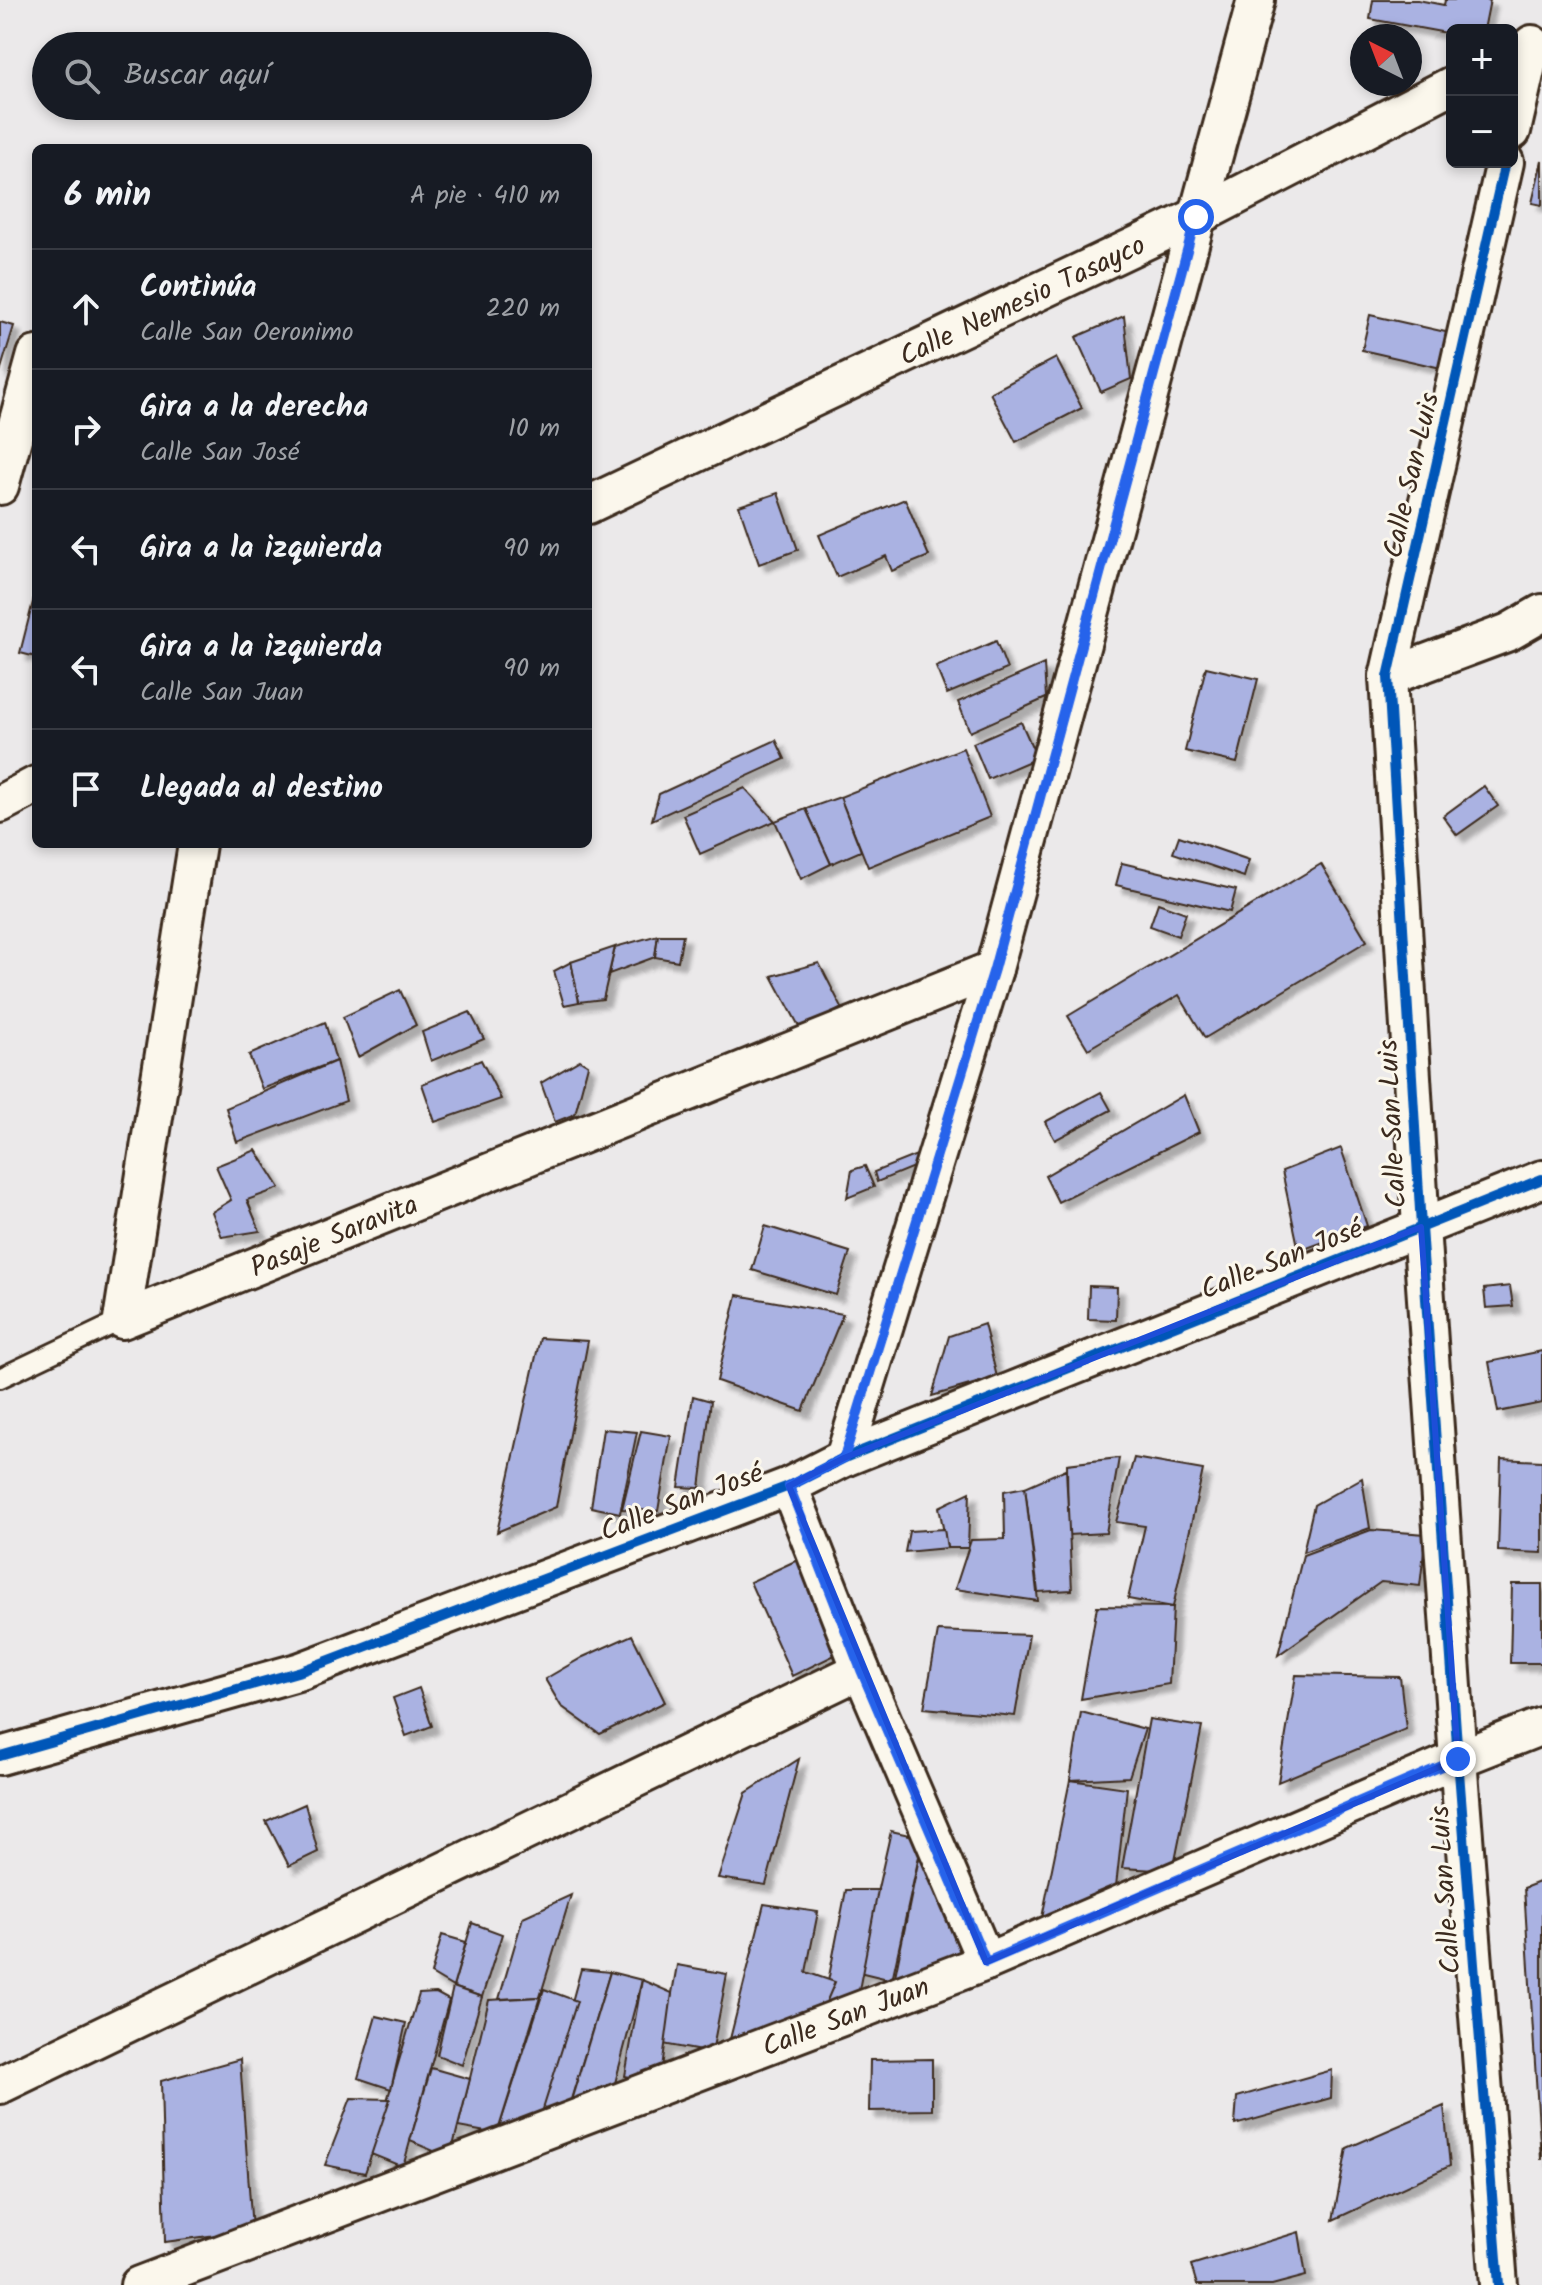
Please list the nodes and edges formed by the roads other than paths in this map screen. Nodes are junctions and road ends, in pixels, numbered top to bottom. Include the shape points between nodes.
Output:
1 (1256, 0) edge
2 (1529, 45) edge
3 (1446, 88) edge
4 (1518, 101) edge
5 (1504, 168) edge
6 (1196, 217) junction
7 (32, 370) edge
8 (0, 486) edge
9 (592, 503) edge
10 (1542, 613) edge
11 (1388, 677) junction
12 (32, 787) edge
13 (0, 804) edge
14 (196, 848) edge
15 (994, 969) junction
16 (1542, 1179) edge
17 (1421, 1227) junction
18 (122, 1320) junction
19 (0, 1378) edge
20 (844, 1458) junction
21 (789, 1486) junction
22 (861, 1670) junction
23 (1542, 1726) edge
24 (0, 1756) edge
25 (1458, 1759) junction
26 (986, 1962) junction
27 (0, 2085) edge
28 (139, 2285) edge
29 (1499, 2285) edge

1 - 6 street
2 - 4 street
3 - 6 street, Calle Nemesio Tasayco
5 - 11 street, Calle San Luis
6 - 9 street, Calle Nemesio Tasayco
6 - 15 street
7 - 8 street
10 - 11 street via 1509,632
11 - 17 street, Calle San Luis
12 - 13 street
14 - 18 street
15 - 18 street, Pasaje Saravita
15 - 20 street
16 - 17 street, Calle San José
17 - 20 street, Calle San José
17 - 25 street, Calle San Luis
18 - 19 lane
20 - 21 street, Calle San José
21 - 22 street
21 - 24 street, Calle San José via 301,1671
22 - 26 street
22 - 27 street
23 - 25 street, Calle San Juan
25 - 26 street, Calle San Juan
25 - 29 street, Calle San Luis
26 - 28 street, Calle San Juan

